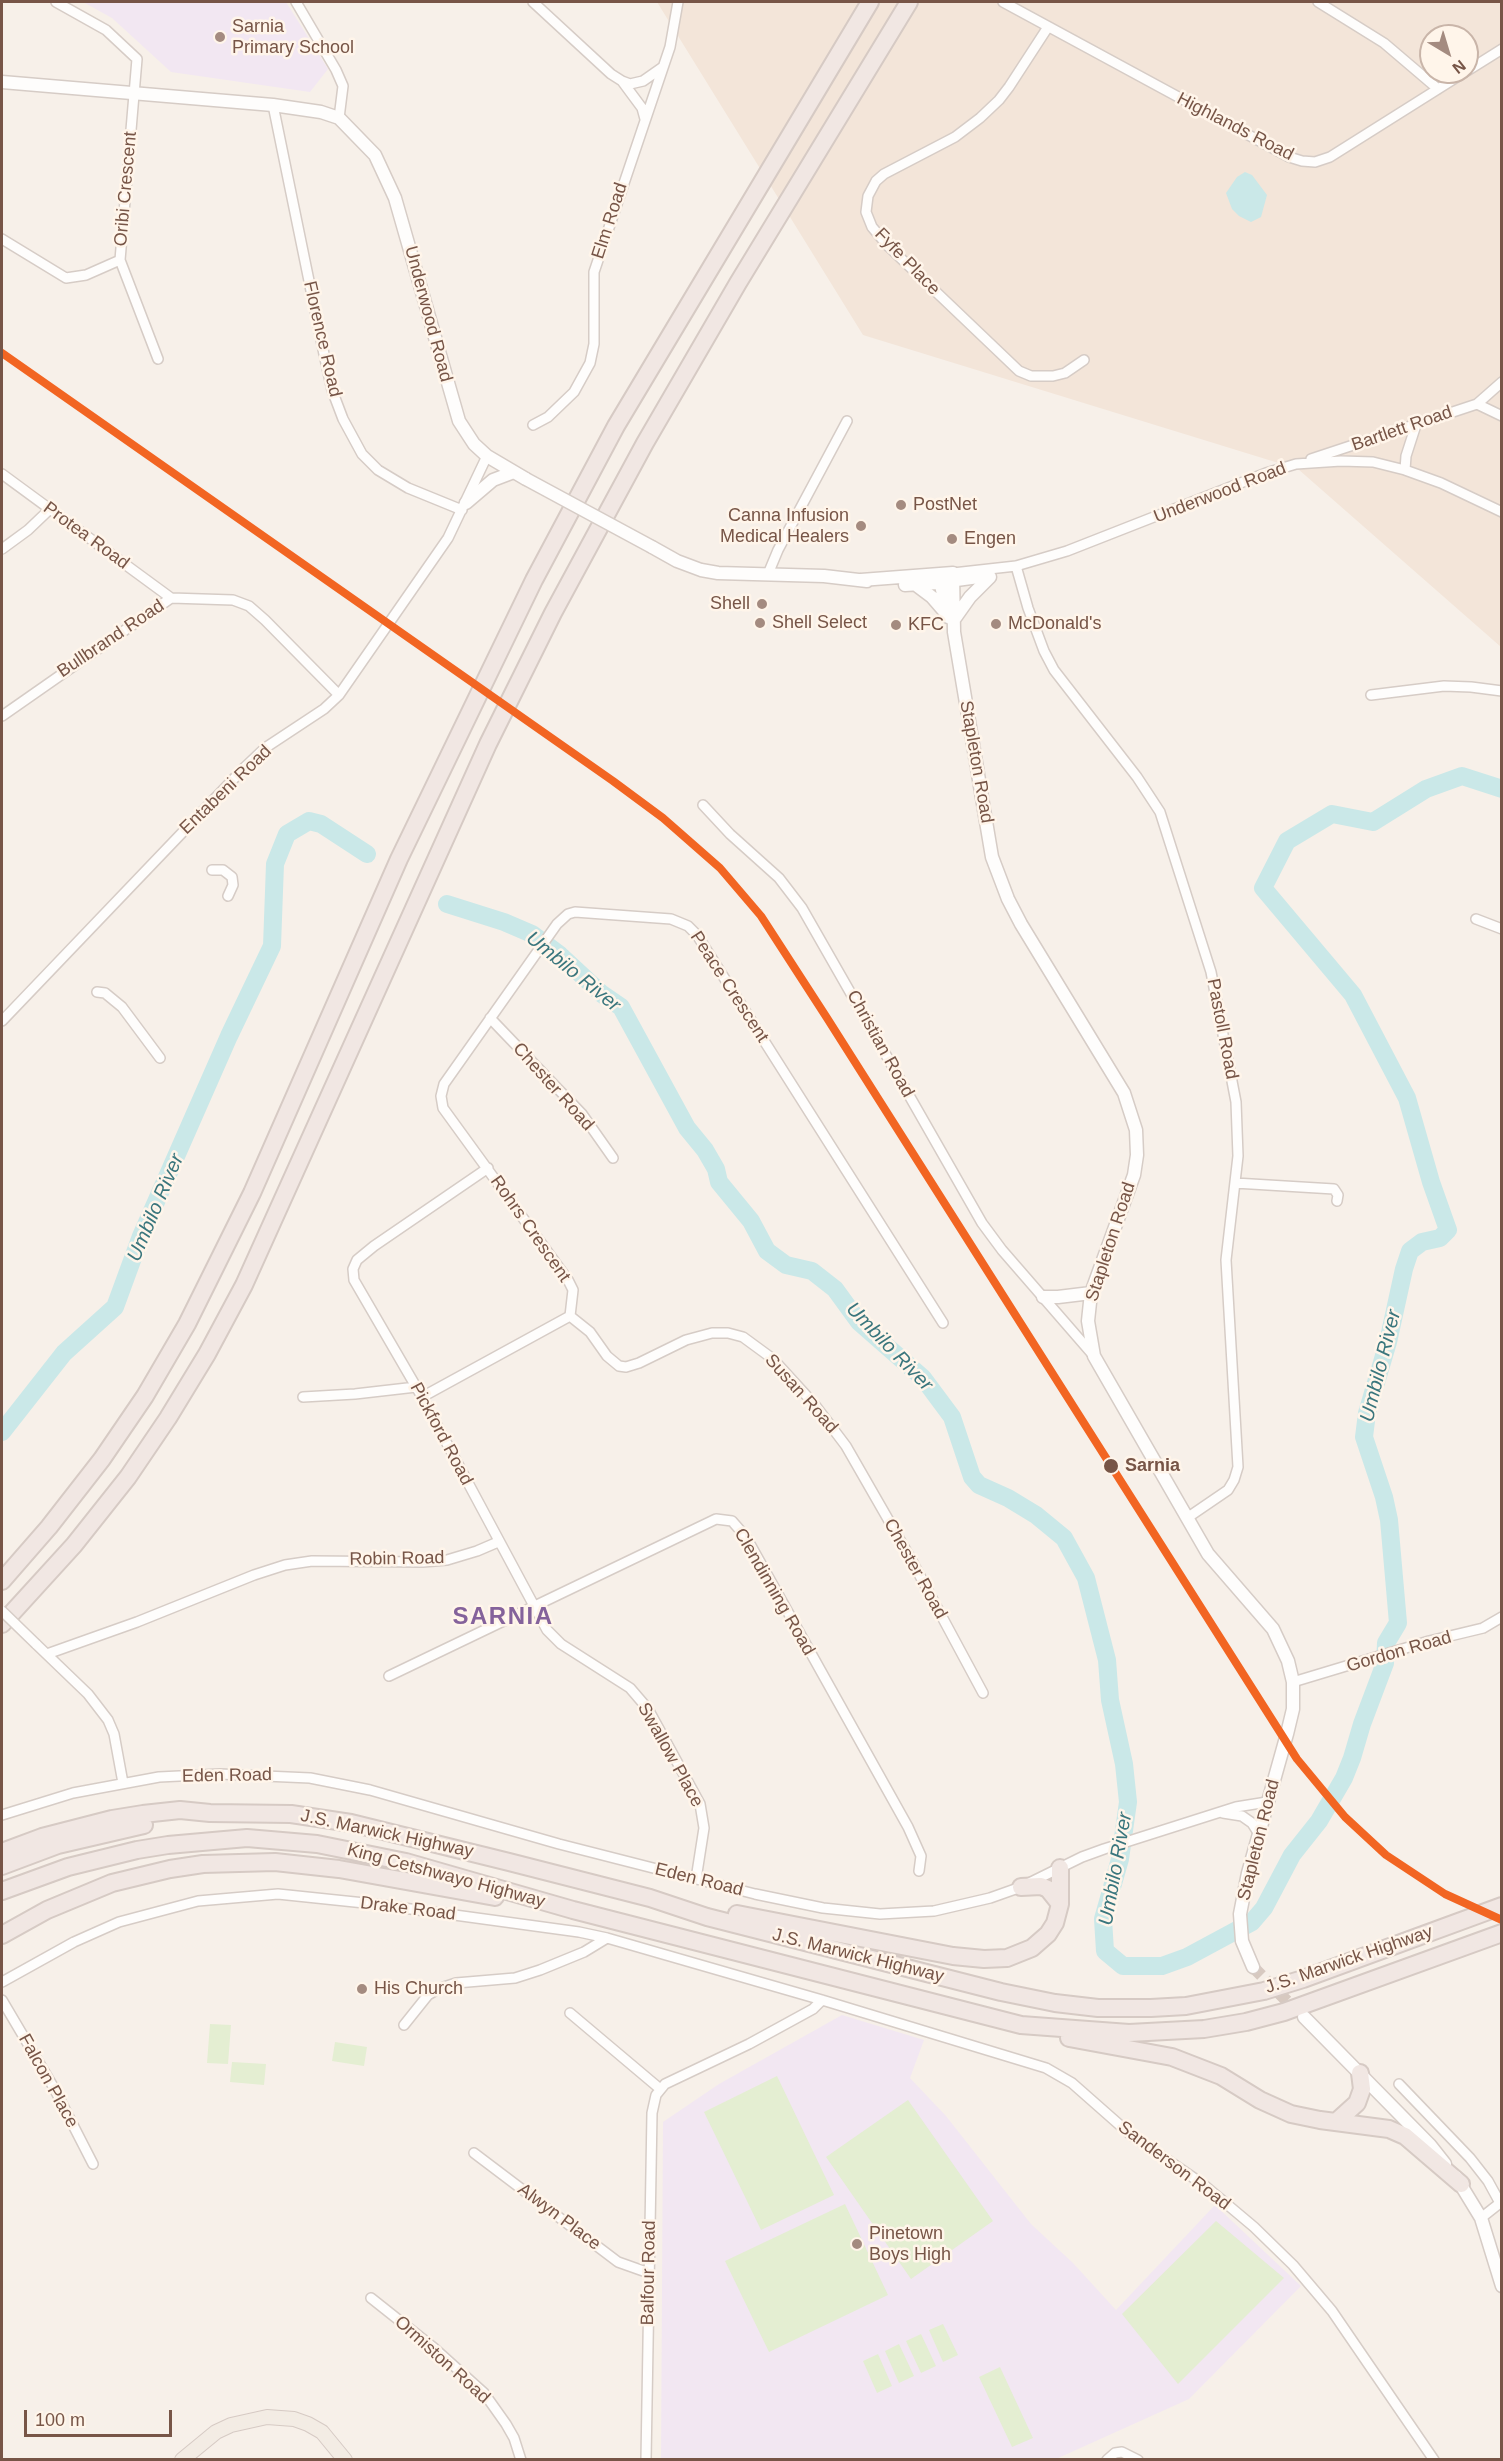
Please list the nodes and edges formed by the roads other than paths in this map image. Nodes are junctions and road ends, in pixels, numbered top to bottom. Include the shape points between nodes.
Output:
1 (56, 2) edge
2 (296, 2) edge
3 (533, 2) edge
4 (678, 2) edge
5 (870, 2) edge
6 (909, 2) edge
7 (1003, 2) edge
8 (1318, 2) edge
9 (1048, 27) junction
10 (1502, 49) edge
11 (1479, 63) edge
12 (663, 67) junction
13 (622, 81) junction
14 (2, 82) edge
15 (1446, 84) edge
16 (1438, 89) junction
17 (134, 93) junction
18 (273, 105) junction
19 (339, 118) junction
20 (645, 118) junction
21 (2, 238) edge
22 (120, 260) junction
23 (158, 359) dead end
24 (1084, 360) dead end
25 (1502, 382) edge
26 (1477, 404) junction
27 (1502, 416) edge
28 (847, 421) dead end
29 (533, 425) dead end
30 (1416, 425) junction
31 (488, 456) junction
32 (1296, 464) junction
33 (1404, 470) junction
34 (514, 472) junction
35 (2, 474) edge
36 (464, 506) junction
37 (50, 509) junction
38 (1502, 512) edge
39 (2, 549) edge
40 (1012, 567) junction
41 (768, 574) junction
42 (990, 577) junction
43 (946, 578) junction
44 (861, 580) junction
45 (915, 585) junction
46 (171, 598) junction
47 (952, 624) junction
48 (1502, 691) edge
49 (339, 695) junction
50 (1371, 695) dead end
51 (2, 716) edge
52 (703, 805) dead end
53 (212, 870) dead end
54 (228, 896) dead end
55 (1476, 919) dead end
56 (1502, 929) edge
57 (97, 992) dead end
58 (490, 1018) junction
59 (2, 1021) edge
60 (160, 1058) dead end
61 (614, 1158) dead end
62 (488, 1168) junction
63 (1235, 1183) junction
64 (1337, 1202) dead end
65 (357, 1260) joint
66 (1091, 1293) junction
67 (1043, 1297) junction
68 (570, 1316) junction
69 (943, 1323) dead end
70 (1094, 1356) junction
71 (416, 1386) junction
72 (303, 1397) dead end
73 (422, 1397) junction
74 (846, 1446) joint
75 (1187, 1518) junction
76 (498, 1542) junction
77 (2, 1581) edge
78 (533, 1608) junction
79 (2, 1611) edge
80 (1502, 1617) edge
81 (2, 1624) edge
82 (47, 1654) junction
83 (389, 1676) dead end
84 (1293, 1682) junction
85 (984, 1693) dead end
86 (123, 1783) junction
87 (1267, 1802) junction
88 (210, 1813) junction
89 (1217, 1814) junction
90 (2, 1815) edge
91 (1259, 1834) junction
92 (2, 1852) edge
93 (2, 1866) edge
94 (1060, 1868) junction
95 (919, 1871) dead end
96 (696, 1880) junction
97 (1021, 1887) junction
98 (2, 1891) edge
99 (650, 1898) junction
100 (1060, 1904) junction
101 (1502, 1906) edge
102 (573, 1910) junction
103 (1502, 1934) edge
104 (2, 1935) edge
105 (607, 1938) junction
106 (1253, 1967) tunnel mouth
107 (2, 1982) edge
108 (2, 2000) edge
109 (822, 2000) junction
110 (570, 2013) dead end
111 (1304, 2017) tunnel mouth
112 (404, 2025) dead end
113 (1021, 2025) junction
114 (1360, 2073) junction
115 (1400, 2084) dead end
116 (659, 2088) junction
117 (1336, 2122) junction
118 (474, 2153) dead end
119 (93, 2164) dead end
120 (1461, 2184) junction
121 (1481, 2218) junction
122 (649, 2273) junction
123 (1502, 2286) edge
124 (371, 2298) dead end
125 (1109, 2458) edge
126 (182, 2460) edge
127 (345, 2460) edge
128 (520, 2460) edge
129 (646, 2460) edge
130 (1138, 2460) edge
131 (1434, 2460) edge

1 - 17 street, Oribi Crescent via 106,30 131,51 136,59
2 - 19 street via 343,86
3 - 13 street
4 - 12 street, Elm Road
5 - 77 highway via 616,426 529,590 399,859 252,1194 187,1324 102,1459
6 - 81 highway via 738,283 553,613 429,872 282,1204 207,1354 128,1477 74,1545
7 - 9 street, Highlands Road
8 - 16 street via 1384,43
9 - 16 street, Highlands Road via 1302,161 1330,157
9 - 24 street, Fyfe Place via 999,100 955,137 884,174 868,196 866,212 872,227 889,247 1019,371 1031,376 1053,376
10 - 11 street, Highlands Road
12 - 13 street via 643,81
12 - 20 street, Elm Road
13 - 20 street via 637,99
14 - 17 main road, Underwood Road
15 - 16 street, Highlands Road
17 - 18 main road, Underwood Road
17 - 22 street, Oribi Crescent
18 - 19 main road, Underwood Road
18 - 36 street, Florence Road via 332,390 343,419 362,454 378,470 408,488
19 - 31 main road, Underwood Road via 366,144 385,174 400,213 459,421 474,444
20 - 29 street, Elm Road via 594,272 594,344 590,363 574,392 548,417
21 - 22 street, Oribi Crescent via 66,278 86,275
22 - 23 street
25 - 26 street, Bartlett Road
26 - 27 street
26 - 30 street, Bartlett Road
28 - 41 street
30 - 32 street, Bartlett Road
30 - 33 street
31 - 34 main road, Underwood Road
31 - 36 street, Entabeni Road
32 - 33 street, Underwood Road via 1373,462
32 - 40 street, Underwood Road via 1108,537
33 - 38 street, Underwood Road
34 - 36 main road via 493,480
34 - 41 main road, Underwood Road, bridge via 677,561 701,570
35 - 37 street, Protea Road
36 - 49 street, Entabeni Road via 430,566
37 - 39 street
37 - 46 street, Protea Road
40 - 42 street, Underwood Road
40 - 43 street, Underwood Road
40 - 63 street, Pastoll Road via 1049,662 1160,812 1211,972 1236,1102
41 - 44 main road, Underwood Road
42 - 43 street, Underwood Road
42 - 47 main road
43 - 44 main road, Underwood Road
43 - 45 main road, Underwood Road
43 - 47 main road, Stapleton Road
44 - 45 main road, Underwood Road
45 - 47 main road via 932,597
46 - 49 street, Bullbrand Road via 233,600 249,606
46 - 51 street, Bullbrand Road
47 - 66 main road, Stapleton Road via 996,867 1021,924 1124,1093 1135,1122 1134,1175
48 - 50 street via 1444,686
49 - 59 street, Entabeni Road via 245,767
52 - 67 street, Christian Road via 779,878 802,908 969,1202 1002,1250
53 - 54 street via 223,870 232,877
55 - 56 street
57 - 60 street via 105,993 122,1007
58 - 61 street, Chester Road via 582,1114
58 - 62 street, Peace Crescent via 444,1084 441,1096 443,1107
58 - 69 street, Peace Crescent via 568,914 582,911 671,918 688,926
62 - 65 street, Rohrs Crescent
62 - 68 street, Rohrs Crescent via 568,1280 573,1290
63 - 64 street via 1334,1188
63 - 75 street, Pastoll Road via 1226,1269 1238,1467 1228,1490
65 - 71 street, Pickford Road via 353,1269 358,1291
66 - 67 main road
66 - 70 main road, Stapleton Road via 1088,1321
67 - 70 street, Christian Road
68 - 73 street
68 - 74 street, Susan Road via 590,1332 613,1364 626,1367 702,1334 742,1337 773,1359
70 - 75 main road, Stapleton Road
71 - 72 street
71 - 73 street, Pickford Road
73 - 76 street, Pickford Road
74 - 85 street, Chester Road
75 - 84 main road, Stapleton Road via 1208,1554 1273,1629
76 - 78 street, Pickford Road
76 - 82 street, Robin Road via 447,1560 293,1563
78 - 83 street, Clendinning Road
78 - 95 street, Clendinning Road via 716,1519 732,1521 746,1537 908,1827 921,1856
78 - 96 street, Swallow Place via 552,1636 630,1688 648,1709 700,1804 704,1828
79 - 82 street, bridge
80 - 84 street, Gordon Road via 1483,1629
82 - 86 street via 108,1720
84 - 87 main road, Stapleton Road via 1293,1709
86 - 90 street, Eden Road via 73,1793
86 - 96 street, Eden Road via 220,1774 310,1778 370,1790
87 - 89 street, Eden Road
87 - 91 main road, Stapleton Road
88 - 92 highway via 180,1810 111,1819
88 - 93 highway via 88,1837
88 - 99 highway, J.S. Marwick Highway via 291,1814 351,1822
89 - 91 street via 1242,1816
89 - 94 street, Eden Road via 1104,1849
91 - 106 main road, Stapleton Road via 1240,1914 1242,1941
94 - 97 street, Eden Road
94 - 100 highway
96 - 97 street, Eden Road via 823,1908 880,1914 962,1906
97 - 100 highway via 1048,1889
98 - 102 highway, King Cetshwayo Highway via 68,1867 137,1850 213,1839 257,1839 357,1850
99 - 100 highway via 984,1959 1007,1958 1032,1948 1048,1934
99 - 101 highway, J.S. Marwick Highway via 707,1917 1001,1992 1098,2008 1186,2006 1244,1996 1304,1979
102 - 104 highway via 339,1869 236,1862 170,1869 112,1883 47,1910
102 - 113 highway, J.S. Marwick Highway
103 - 113 highway, J.S. Marwick Highway via 1246,2022 1129,2033
105 - 107 street, Drake Road via 374,1904 278,1894 238,1896 198,1900 119,1922
105 - 109 street, Drake Road
105 - 112 street via 565,1961 515,1978 456,1983 438,1989 428,1995
108 - 119 street, Falcon Place
109 - 116 street via 813,2009 749,2044
109 - 131 street, Sanderson Road via 1046,2068 1072,2082 1131,2135 1212,2192 1293,2265 1332,2311
110 - 116 street
111 - 114 main road
113 - 117 highway via 1086,2042 1172,2057 1221,2076 1291,2114
114 - 117 highway via 1362,2090 1357,2103
114 - 120 main road via 1430,2145
115 - 121 street via 1488,2181 1500,2203
116 - 122 street, Balfour Road via 652,2113
117 - 120 highway via 1371,2125 1405,2136
118 - 122 street, Alwyn Place via 618,2262
120 - 121 main road
121 - 123 main road
122 - 129 street, Balfour Road
124 - 128 street, Ormiston Road via 484,2393 514,2438
125 - 130 street via 1122,2452
126 - 127 main road via 216,2432 267,2417 308,2424 322,2432

